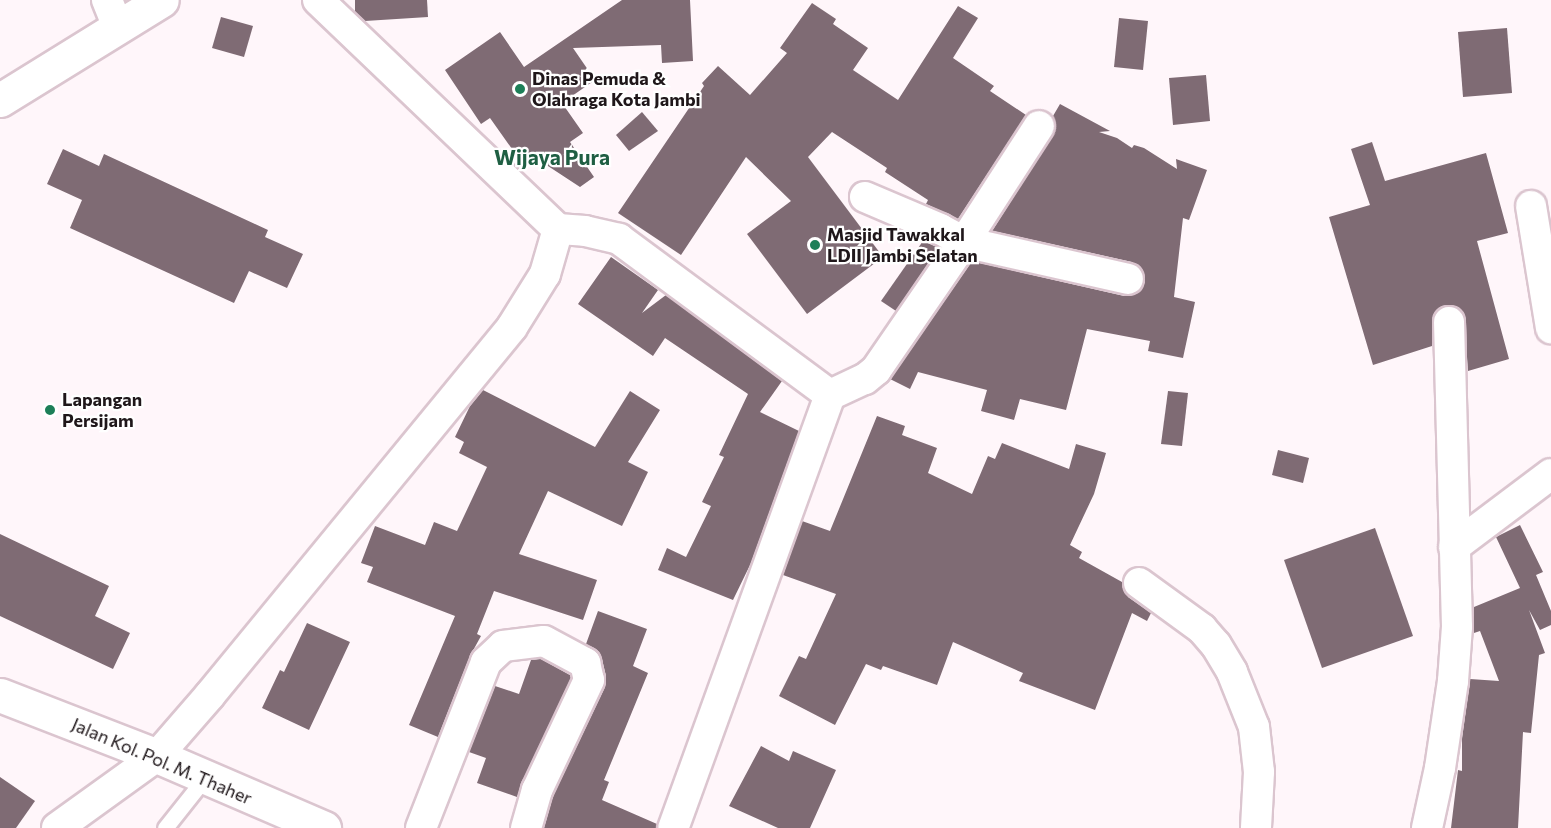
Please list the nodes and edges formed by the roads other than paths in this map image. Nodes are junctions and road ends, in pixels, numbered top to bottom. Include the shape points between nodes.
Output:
1 (162, 0) edge
2 (318, 0) edge
3 (112, 14) edge
4 (0, 100) edge
5 (1039, 126) dead end
6 (865, 197) dead end
7 (1531, 206) dead end
8 (558, 229) junction
9 (964, 242) junction
10 (1128, 279) dead end
11 (1449, 322) dead end
12 (1551, 328) edge
13 (830, 395) junction
14 (1551, 474) edge
15 (1454, 547) junction
16 (1139, 583) dead end
17 (0, 695) edge
18 (157, 756) junction
19 (204, 779) junction
20 (316, 826) edge
21 (57, 828) edge
22 (165, 828) edge
23 (421, 828) edge
24 (526, 828) edge
25 (674, 828) edge
26 (1256, 828) edge
27 (1426, 828) edge

1 - 3 street
2 - 8 street
3 - 4 street
5 - 9 street
6 - 9 street
7 - 12 street
8 - 13 street via 619,239
8 - 18 street via 545,274 512,327
9 - 10 street
9 - 13 street via 876,370
11 - 15 street
13 - 25 street
14 - 15 street
15 - 27 street via 1457,627 1453,681
16 - 26 street via 1202,629 1216,645 1242,692 1257,749
17 - 18 street, Jalan Kol. Pol. M. Thaher
18 - 19 street, Jalan Kol. Pol. M. Thaher
18 - 21 street
19 - 20 street, Jalan Kol. Pol. M. Thaher
19 - 22 lane
23 - 24 street via 486,662 503,646 544,641 585,663 589,680 537,790

